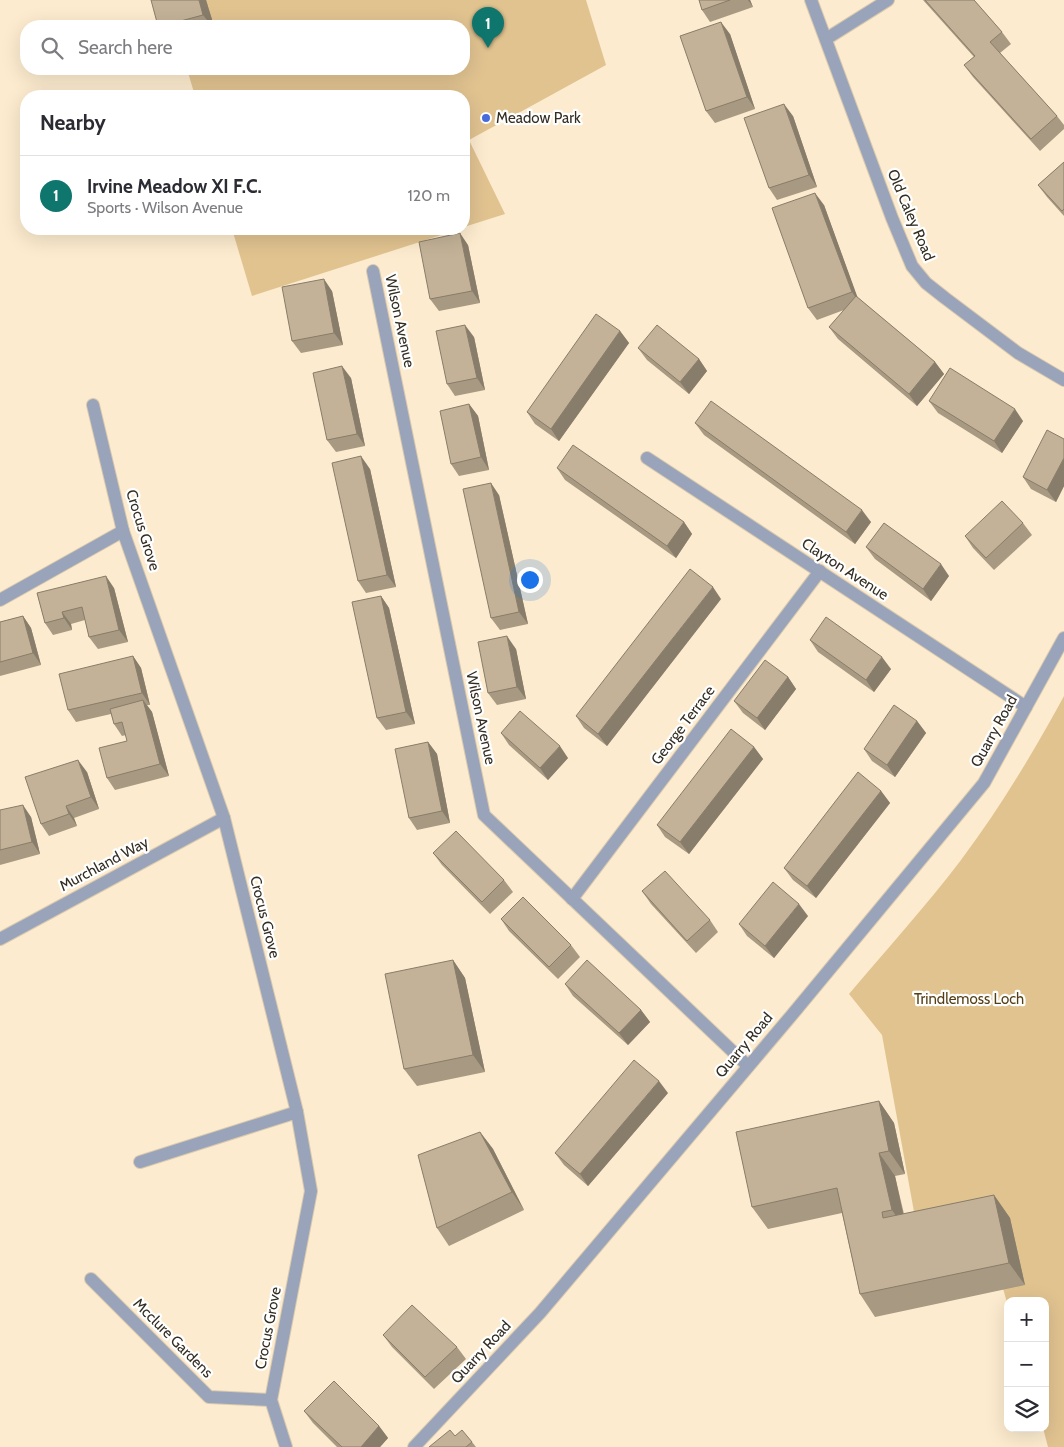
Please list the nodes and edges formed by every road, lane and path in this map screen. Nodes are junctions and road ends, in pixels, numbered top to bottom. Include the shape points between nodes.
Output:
1 (811, 0) edge
2 (888, 0) edge
3 (826, 40) junction
4 (373, 271) dead end
5 (1064, 380) edge
6 (93, 405) dead end
7 (647, 458) dead end
8 (123, 532) junction
9 (820, 572) junction
10 (0, 600) edge
11 (1064, 638) edge
12 (1026, 707) junction
13 (224, 818) junction
14 (572, 899) junction
15 (0, 939) edge
16 (748, 1066) junction
17 (297, 1112) junction
18 (140, 1162) dead end
19 (91, 1279) dead end
20 (271, 1400) junction
21 (286, 1447) edge
22 (414, 1447) edge

1 - 3 street, Old Caley Road
2 - 3 street
3 - 5 street, Old Caley Road via 912,266 926,283 952,304 1018,353
4 - 14 street, Wilson Avenue via 484,815
6 - 8 street, Crocus Grove
7 - 9 street, Clayton Avenue
8 - 10 street
8 - 13 street, Crocus Grove
9 - 12 street, Clayton Avenue
9 - 14 street, George Terrace
11 - 12 street, Quarry Road
12 - 16 street, Quarry Road via 984,783
13 - 15 street, Murchland Way
13 - 17 street, Crocus Grove
14 - 16 street, Wilson Avenue
16 - 22 street, Quarry Road via 540,1313
17 - 18 street
17 - 20 street, Crocus Grove via 311,1191
19 - 20 street, Mcclure Gardens via 209,1397
20 - 21 street, Crocus Grove

